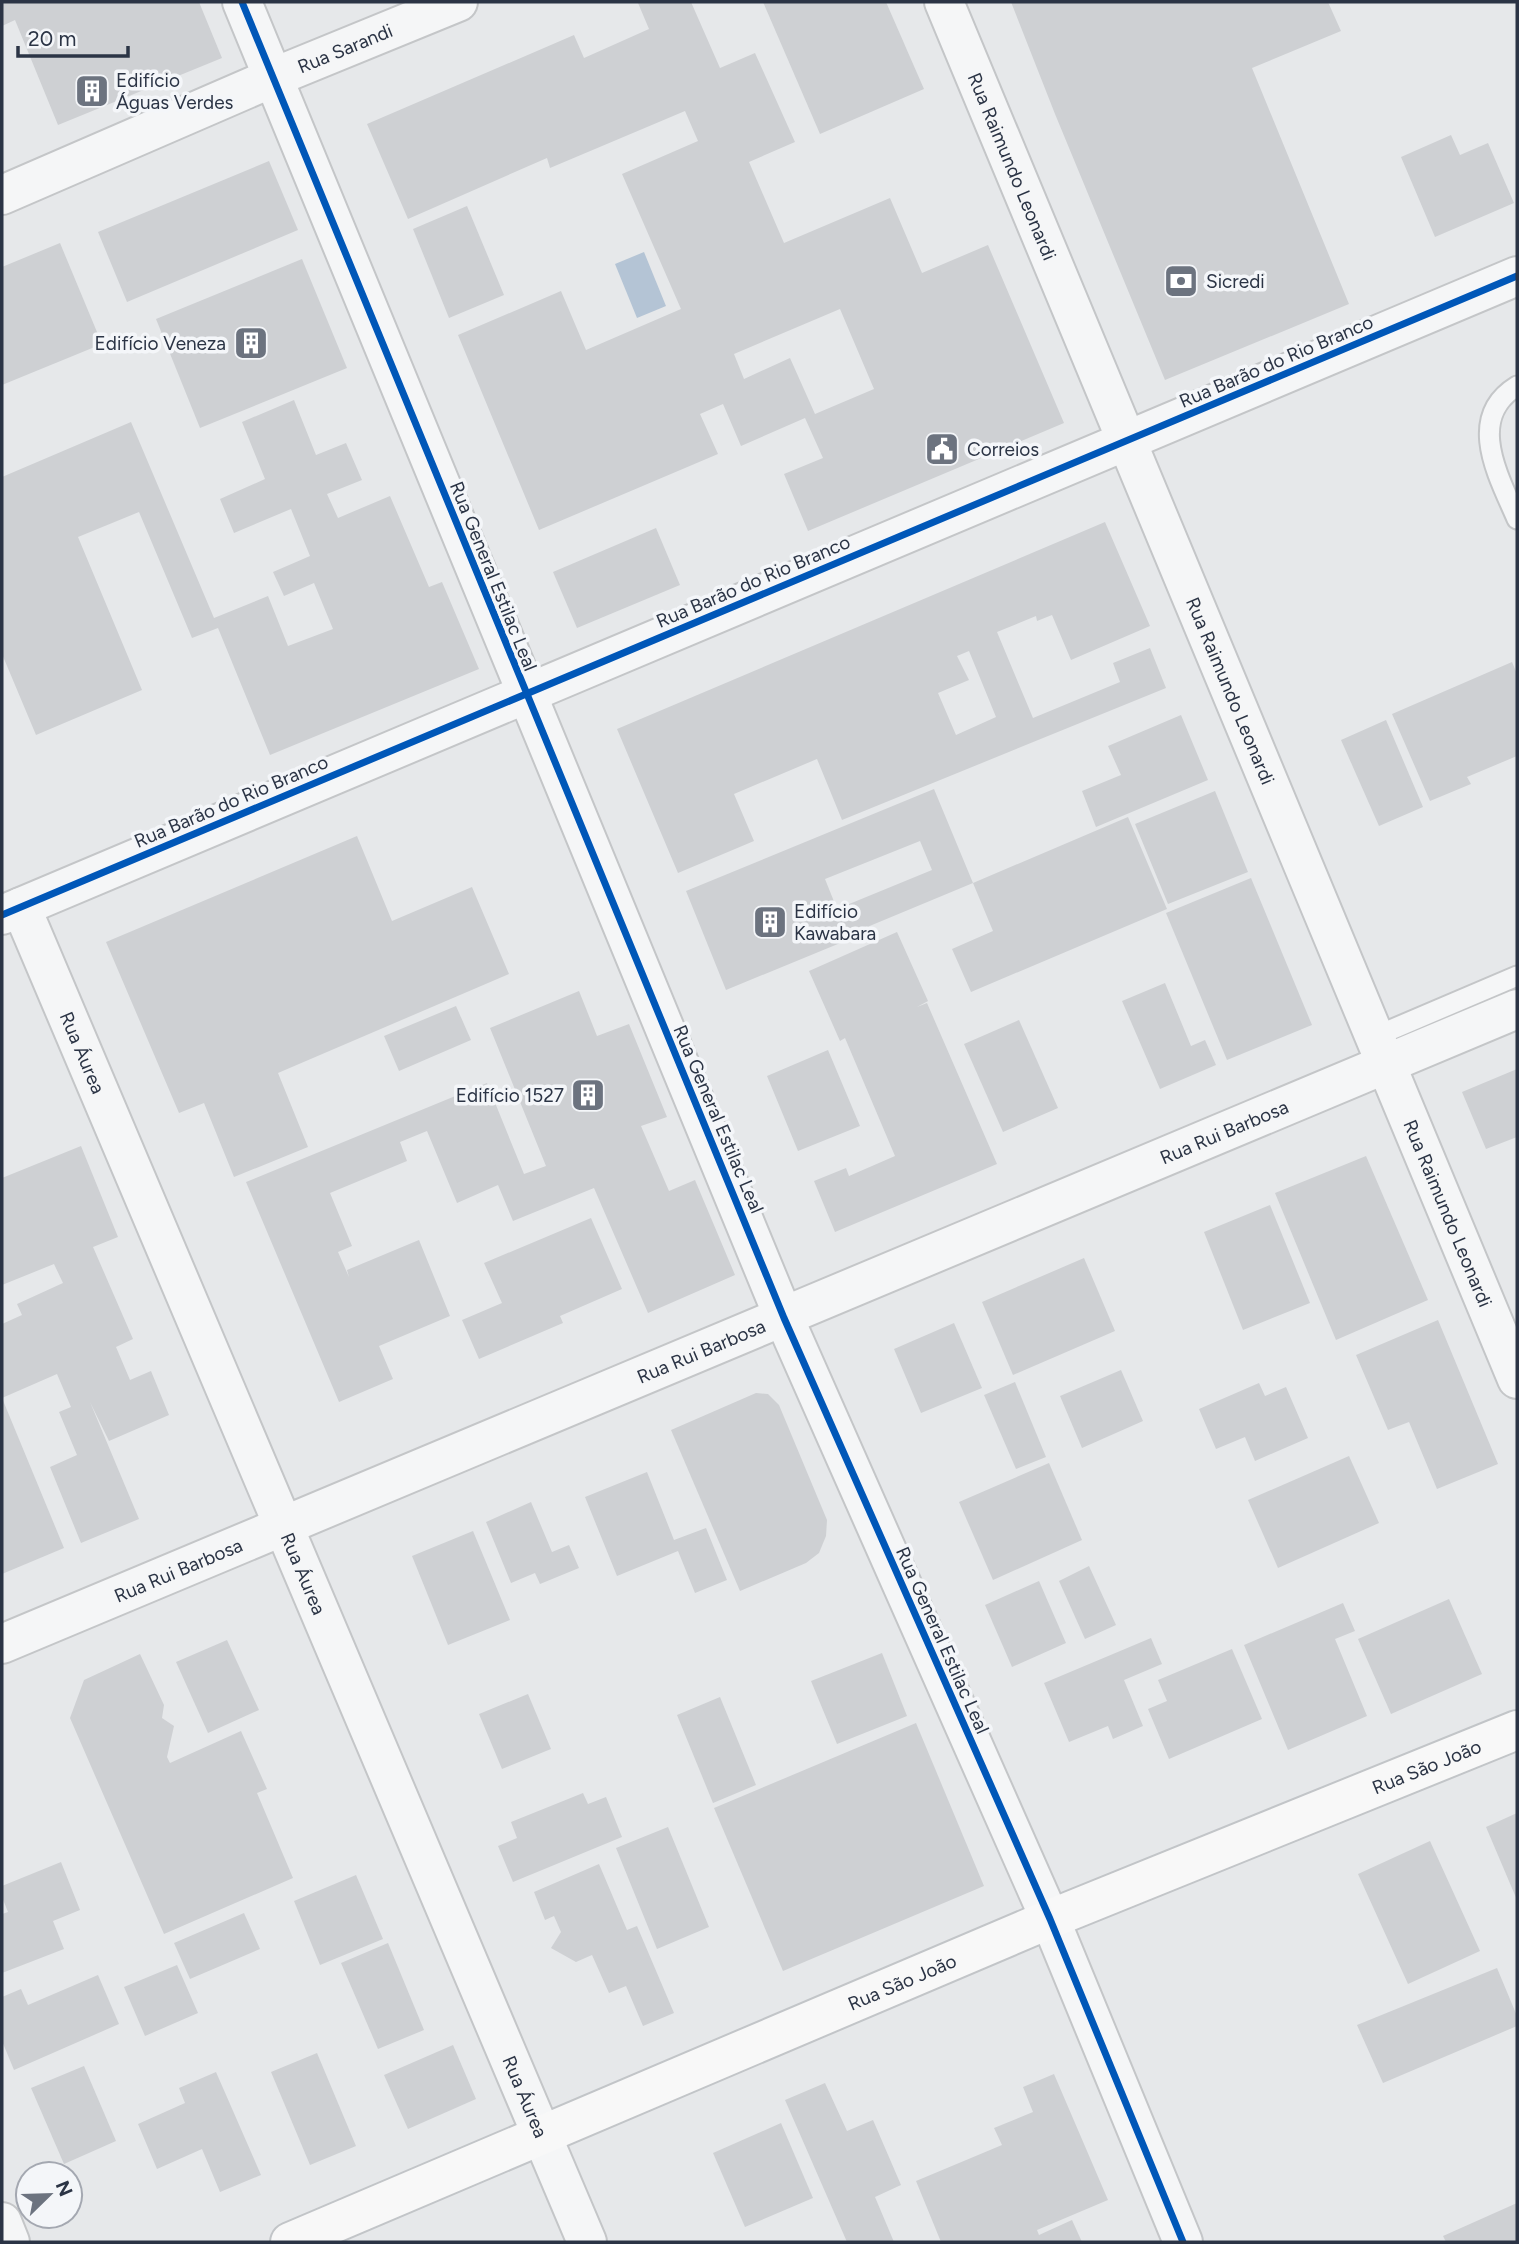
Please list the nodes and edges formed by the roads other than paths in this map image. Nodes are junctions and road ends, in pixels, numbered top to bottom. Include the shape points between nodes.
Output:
1 (242, 2) edge
2 (458, 2) edge
3 (944, 2) edge
4 (272, 78) junction
5 (2, 195) edge
6 (1517, 276) edge
7 (1517, 386) edge
8 (1126, 441) junction
9 (1517, 519) edge
10 (526, 694) junction
11 (11, 911) edge
12 (1517, 976) edge
13 (1517, 1009) edge
14 (1379, 1051) junction
15 (784, 1318) junction
16 (1517, 1379) edge
17 (285, 1527) junction
18 (2, 1644) edge
19 (1517, 1730) edge
20 (1050, 1919) junction
21 (542, 2137) junction
22 (2, 2222) edge
23 (10, 2242) edge
24 (290, 2242) edge
25 (586, 2242) edge
26 (1183, 2242) edge

1 - 4 street, Rua General Estilac Leal
2 - 4 street, Rua Sarandi
3 - 8 street, Rua Raimundo Leonardi
4 - 5 street, Rua Sarandi
4 - 10 street, Rua General Estilac Leal
6 - 8 street, Rua Barão do Rio Branco
7 - 9 lane via 1495,408 1488,435 1491,457
8 - 10 street, Rua Barão do Rio Branco
8 - 14 street, Rua Raimundo Leonardi
10 - 11 street, Rua Barão do Rio Branco
10 - 15 street, Rua General Estilac Leal
11 - 17 street, Rua Áurea
12 - 14 lane
13 - 14 street, Rua Rui Barbosa
14 - 15 street, Rua Rui Barbosa
14 - 16 street, Rua Raimundo Leonardi
15 - 17 street, Rua Rui Barbosa
15 - 20 street, Rua General Estilac Leal
17 - 18 street, Rua Rui Barbosa
17 - 21 street, Rua Áurea
19 - 20 main road, Rua São João
20 - 21 main road, Rua São João
20 - 26 street, Rua General Estilac Leal
21 - 24 main road, Rua São João
21 - 25 street, Rua Áurea
22 - 23 street

